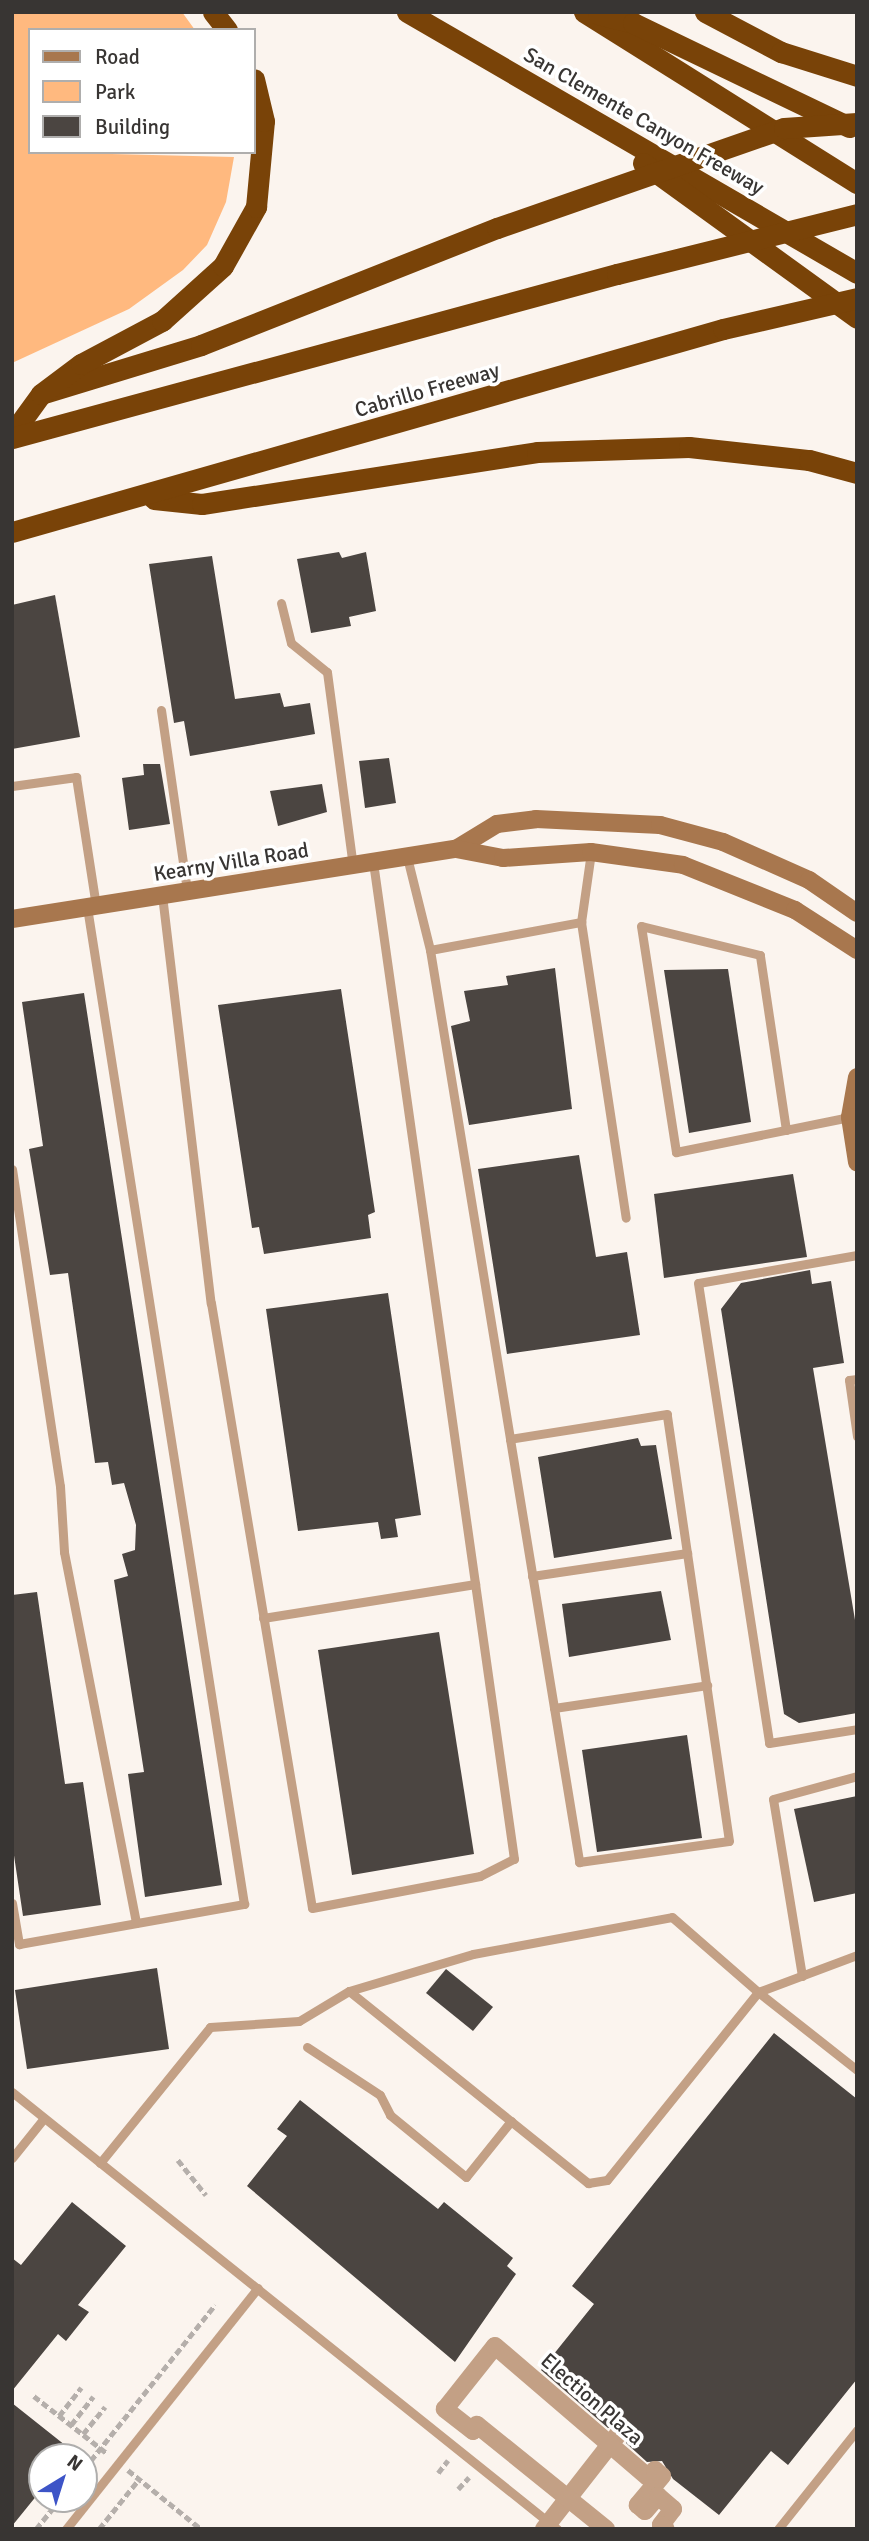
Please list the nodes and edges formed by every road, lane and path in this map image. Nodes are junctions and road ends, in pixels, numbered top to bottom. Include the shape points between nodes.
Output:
1 (213, 12) edge
2 (407, 12) edge
3 (584, 12) edge
4 (592, 12) edge
5 (705, 12) edge
6 (225, 28) edge
7 (857, 76) edge
8 (256, 87) edge
9 (569, 106) junction
10 (857, 123) edge
11 (857, 131) edge
12 (857, 183) edge
13 (857, 215) edge
14 (857, 273) edge
15 (857, 299) edge
16 (857, 318) edge
17 (41, 394) junction
18 (12, 436) edge
19 (857, 473) edge
20 (145, 498) junction
21 (12, 532) edge
22 (281, 603) dead end
23 (161, 710) dead end
24 (12, 786) edge
25 (456, 849) junction
26 (591, 852) junction
27 (407, 857) junction
28 (373, 862) junction
29 (354, 866) junction
30 (187, 891) junction
31 (162, 895) junction
32 (92, 906) junction
33 (857, 913) edge
34 (12, 919) edge
35 (581, 922) junction
36 (430, 950) junction
37 (857, 950) edge
38 (857, 1077) edge
39 (850, 1117) junction
40 (786, 1130) junction
41 (856, 1159) edge
42 (12, 1169) edge
43 (626, 1218) dead end
44 (857, 1255) edge
45 (857, 1378) edge
46 (857, 1436) edge
47 (510, 1439) junction
48 (687, 1553) junction
49 (532, 1576) junction
50 (475, 1584) junction
51 (264, 1618) junction
52 (706, 1685) junction
53 (554, 1708) junction
54 (857, 1729) edge
55 (857, 1776) edge
56 (12, 1903) edge
57 (136, 1923) junction
58 (857, 1955) edge
59 (802, 1976) junction
60 (349, 1991) junction
61 (758, 1992) junction
62 (307, 2047) dead end
63 (857, 2070) edge
64 (12, 2092) edge
65 (44, 2118) junction
66 (511, 2121) junction
67 (12, 2158) edge
68 (178, 2160) dead end
69 (100, 2163) junction
70 (206, 2195) dead end
71 (258, 2288) junction
72 (215, 2305) dead end
73 (81, 2388) dead end
74 (93, 2397) dead end
75 (104, 2407) dead end
76 (60, 2416) dead end
77 (71, 2425) dead end
78 (857, 2430) edge
79 (83, 2434) dead end
80 (614, 2440) junction
81 (98, 2451) edge
82 (449, 2460) dead end
83 (438, 2473) dead end
84 (469, 2476) dead end
85 (139, 2479) dead end
86 (458, 2489) dead end
87 (568, 2498) junction
88 (49, 2513) edge
89 (550, 2527) edge
90 (36, 2529) edge
91 (66, 2529) edge
92 (99, 2529) edge
93 (606, 2529) edge
94 (666, 2529) edge
95 (778, 2529) edge

1 - 6 highway
2 - 9 highway, San Clemente Canyon Freeway
3 - 12 highway
4 - 11 highway via 633,23
5 - 7 highway via 781,52
8 - 17 highway via 264,121 256,207 223,266 162,321 81,363
9 - 14 highway, San Clemente Canyon Freeway
9 - 16 highway
10 - 17 highway, bridge via 784,128 497,228 201,345
13 - 18 highway, bridge via 617,274
15 - 20 highway, Cabrillo Freeway, bridge via 723,330
17 - 18 highway
19 - 20 highway via 809,460 689,447 551,452 202,504
20 - 21 highway, Cabrillo Freeway
22 - 29 lane via 291,643 327,672
23 - 30 lane
24 - 32 lane via 76,777
25 - 26 main road, Kearny Villa Road via 503,858
25 - 27 main road, Kearny Villa Road
25 - 33 main road, Kearny Villa Road via 497,824 536,819 660,825 723,842 809,880
26 - 35 lane
26 - 37 main road, Kearny Villa Road via 683,865 795,911
27 - 28 main road, Kearny Villa Road
27 - 36 lane
28 - 29 main road, Kearny Villa Road
28 - 50 lane
29 - 30 main road, Kearny Villa Road
30 - 31 main road, Kearny Villa Road
31 - 32 main road, Kearny Villa Road
31 - 51 lane via 211,1303
32 - 34 main road, Kearny Villa Road
32 - 57 lane via 244,1904
35 - 36 lane
35 - 43 lane
36 - 47 lane
38 - 39 main road
39 - 40 lane
39 - 41 main road
40 - 40 lane via 676,1152 641,926 760,955
42 - 57 lane via 60,1486 64,1552
44 - 54 lane via 698,1283 769,1743
45 - 46 lane via 849,1380
47 - 48 lane via 667,1414
47 - 49 lane
48 - 49 lane
48 - 52 lane
49 - 53 lane
50 - 51 lane
50 - 51 lane via 514,1860 481,1876 312,1908
52 - 53 lane
52 - 53 lane via 729,1841 579,1862
55 - 59 lane via 772,1799
56 - 57 lane via 19,1944
58 - 59 lane
59 - 61 lane
60 - 61 lane via 473,1954 672,1917
60 - 66 lane
60 - 69 lane via 299,2021 210,2027
61 - 63 lane
61 - 66 lane via 607,2180 588,2183
62 - 66 lane via 380,2095 390,2115 466,2177
64 - 65 lane
65 - 67 lane
65 - 69 lane
68 - 70 path
69 - 71 lane
71 - 89 lane
71 - 91 lane
72 - 81 path
73 - 76 path
74 - 77 path
75 - 79 path
78 - 95 lane
80 - 87 street
80 - 87 street, Election Plaza via 570,2414 575,2409 495,2346 445,2409 473,2431 477,2425
80 - 94 street, Election Plaza via 648,2477 654,2470 662,2476 638,2505 645,2511 658,2496 673,2509 661,2525
82 - 83 path
84 - 86 path
85 - 92 path
87 - 89 street
87 - 93 street, Election Plaza
88 - 90 path

